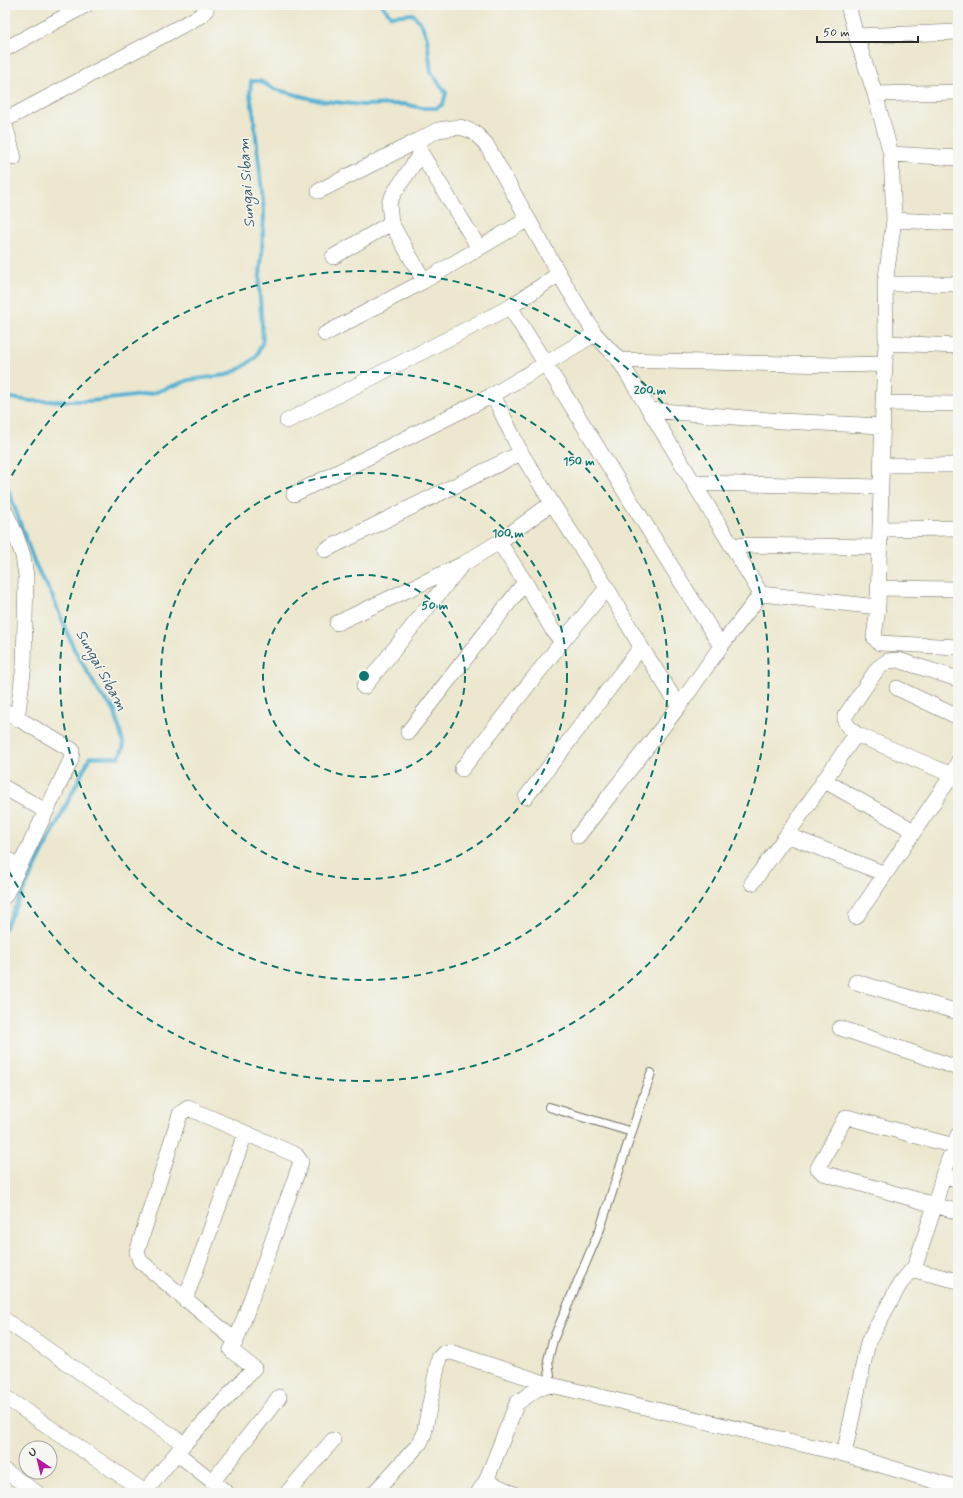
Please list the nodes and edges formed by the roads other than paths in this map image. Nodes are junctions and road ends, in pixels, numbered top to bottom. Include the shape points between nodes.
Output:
1 (86, 5) edge
2 (207, 5) edge
3 (848, 5) edge
4 (958, 32) edge
5 (856, 36) junction
6 (5, 49) edge
7 (958, 92) edge
8 (875, 94) junction
9 (5, 120) edge
10 (5, 125) edge
11 (419, 147) junction
12 (891, 154) junction
13 (14, 158) dead end
14 (958, 158) edge
15 (319, 191) dead end
16 (528, 219) junction
17 (894, 220) junction
18 (391, 223) junction
19 (958, 223) edge
20 (478, 248) junction
21 (334, 257) dead end
22 (559, 274) junction
23 (424, 280) junction
24 (885, 284) junction
25 (958, 284) edge
26 (510, 307) junction
27 (326, 334) dead end
28 (595, 334) junction
29 (886, 343) junction
30 (958, 346) edge
31 (619, 360) junction
32 (546, 362) junction
33 (885, 364) junction
34 (493, 395) junction
35 (883, 403) junction
36 (958, 404) edge
37 (650, 410) junction
38 (288, 421) dead end
39 (882, 426) junction
40 (521, 453) junction
41 (882, 465) junction
42 (958, 465) edge
43 (694, 483) junction
44 (881, 487) junction
45 (294, 494) dead end
46 (552, 503) junction
47 (5, 511) edge
48 (958, 528) edge
49 (880, 529) junction
50 (499, 542) junction
51 (732, 545) junction
52 (879, 547) junction
53 (324, 550) dead end
54 (463, 564) junction
55 (526, 582) junction
56 (608, 588) junction
57 (878, 588) junction
58 (958, 590) edge
59 (761, 594) junction
60 (878, 607) junction
61 (337, 623) dead end
62 (562, 642) junction
63 (721, 646) junction
64 (641, 647) junction
65 (958, 647) edge
66 (958, 679) edge
67 (364, 687) dead end
68 (897, 688) dead end
69 (679, 706) junction
70 (11, 715) edge
71 (958, 717) edge
72 (408, 732) dead end
73 (856, 734) junction
74 (955, 769) edge
75 (462, 770) dead end
76 (823, 780) junction
77 (5, 788) edge
78 (526, 797) dead end
79 (46, 811) junction
80 (914, 831) junction
81 (787, 835) junction
82 (578, 836) dead end
83 (5, 858) edge
84 (19, 866) junction
85 (886, 874) junction
86 (752, 883) dead end
87 (5, 896) edge
88 (856, 917) dead end
89 (856, 982) dead end
90 (958, 1012) edge
91 (840, 1028) dead end
92 (958, 1068) edge
93 (651, 1073) dead end
94 (549, 1106) dead end
95 (632, 1132) junction
96 (245, 1134) junction
97 (956, 1141) edge
98 (943, 1175) junction
99 (958, 1180) edge
100 (935, 1206) junction
101 (958, 1212) edge
102 (915, 1266) junction
103 (958, 1281) edge
104 (185, 1300) junction
105 (5, 1320) edge
106 (236, 1341) junction
107 (551, 1385) junction
108 (279, 1397) dead end
109 (5, 1398) edge
110 (333, 1440) dead end
111 (180, 1449) junction
112 (844, 1454) junction
113 (5, 1471) edge
114 (212, 1481) junction
115 (482, 1487) edge
116 (958, 1488) edge
117 (37, 1493) edge
118 (144, 1493) edge
119 (228, 1493) edge
120 (287, 1493) edge
121 (374, 1493) edge
122 (512, 1493) edge

1 - 6 street
2 - 9 street via 200,16
3 - 5 street
4 - 5 street
5 - 8 street
7 - 8 street
8 - 12 street
10 - 13 street
11 - 15 street
11 - 16 street via 438,130 460,127 474,132 486,144
11 - 18 street via 390,203
11 - 20 street
12 - 14 street
12 - 17 street
16 - 20 street
16 - 22 street
17 - 19 street
17 - 24 street
18 - 21 street
18 - 23 street
20 - 23 street
22 - 26 street
22 - 28 street
23 - 27 street
24 - 25 street
24 - 29 street
26 - 32 street
26 - 38 street
28 - 31 street
28 - 32 street
29 - 30 street
29 - 33 street
31 - 33 street
31 - 37 street
32 - 34 street
32 - 63 street
33 - 35 street
34 - 40 street
34 - 45 street
35 - 36 street
35 - 39 street
37 - 39 street
37 - 43 street
39 - 41 street
40 - 46 street
40 - 53 street
41 - 42 street
41 - 44 street
43 - 44 street
43 - 51 street
44 - 49 street
46 - 50 street
46 - 56 street
47 - 70 street via 23,556 26,576 24,665
48 - 49 street
49 - 52 street
50 - 54 street
50 - 55 street
51 - 52 street
51 - 59 street
52 - 57 street
54 - 61 street
54 - 67 street
55 - 62 street
55 - 72 street
56 - 62 street
56 - 64 street
57 - 58 street
57 - 60 street
59 - 60 street
59 - 63 street
60 - 65 street via 874,637 879,643
62 - 75 street
63 - 69 street
64 - 69 street
64 - 78 street
66 - 73 street via 898,660 883,664 845,716 846,726
68 - 71 street
69 - 82 street
70 - 79 street via 72,750 71,760
73 - 74 street
73 - 76 street
74 - 80 street
76 - 80 street
76 - 81 street
77 - 79 street
79 - 84 street
80 - 85 street
81 - 85 street
81 - 86 street
83 - 84 street
84 - 87 street
85 - 88 street
89 - 90 street
91 - 92 street
93 - 95 lane
94 - 95 lane
95 - 107 lane via 590,1254 553,1340 548,1360
96 - 104 street
96 - 104 street via 188,1108 180,1114 137,1252 140,1261
96 - 106 street via 296,1155 301,1162
97 - 98 street
97 - 100 street via 847,1117 818,1168 823,1172
98 - 99 street
98 - 100 street
100 - 101 street
100 - 102 street
102 - 103 street via 918,1271
102 - 112 street via 900,1284 868,1342
104 - 106 street
105 - 111 street
106 - 111 street via 232,1351 254,1368
107 - 112 street
107 - 115 street via 536,1389 517,1403
107 - 121 street via 451,1352 444,1353 440,1358 420,1443
108 - 114 street
109 - 118 street
110 - 120 street
111 - 114 street
111 - 118 street
112 - 116 street
113 - 117 street
114 - 119 street
115 - 122 street

